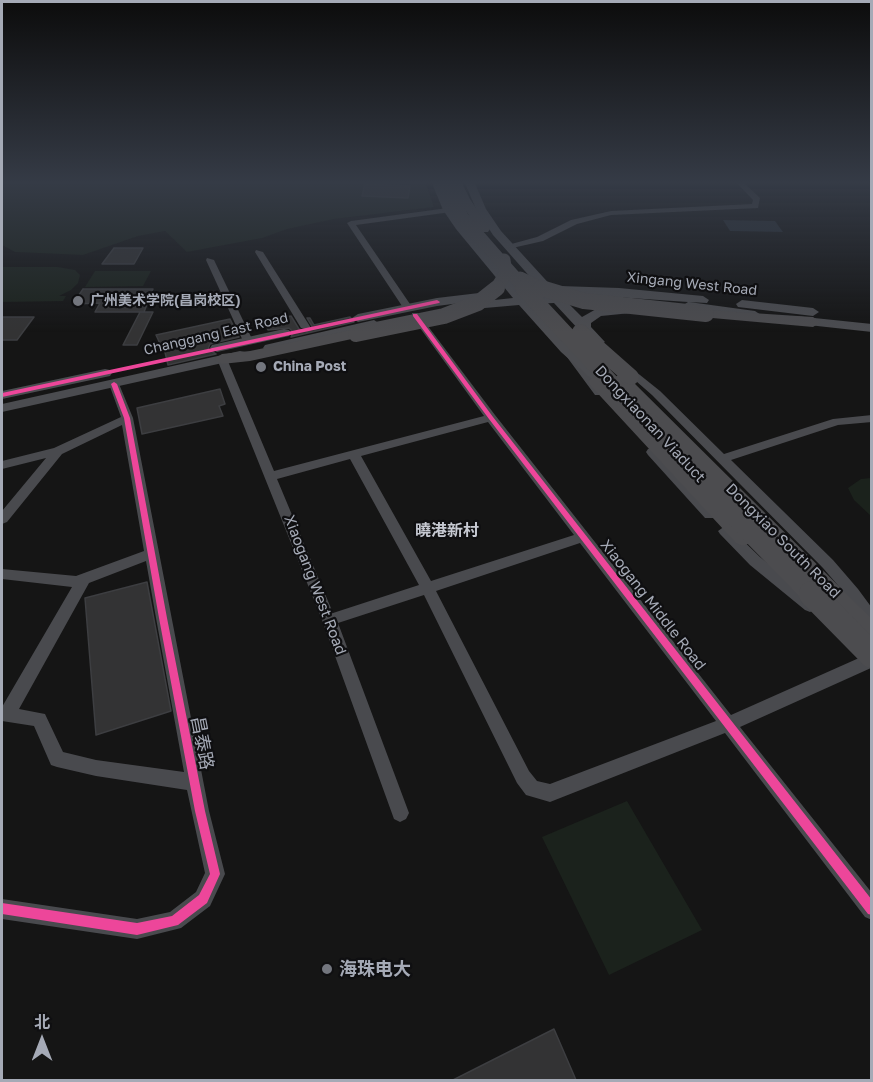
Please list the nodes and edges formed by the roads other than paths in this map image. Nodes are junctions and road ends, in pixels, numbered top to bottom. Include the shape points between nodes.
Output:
1 (357, 231) edge
2 (467, 231) edge
3 (472, 231) edge
4 (486, 231) edge
5 (486, 231) edge
6 (497, 231) edge
7 (554, 231) edge
8 (512, 251) junction
9 (260, 252) dead end
10 (210, 260) dead end
11 (496, 264) junction
12 (626, 292) junction
13 (585, 294) junction
14 (536, 300) junction
15 (437, 302) junction
16 (482, 310) junction
17 (415, 316) junction
18 (872, 318) edge
19 (813, 322) junction
20 (306, 328) junction
21 (584, 328) junction
22 (872, 328) edge
23 (248, 341) junction
24 (566, 349) junction
25 (611, 354) junction
26 (222, 359) junction
27 (598, 377) junction
28 (621, 377) junction
29 (114, 384) junction
30 (2, 395) edge
31 (2, 408) edge
32 (127, 418) junction
33 (491, 418) junction
34 (872, 418) edge
35 (58, 451) junction
36 (354, 455) junction
37 (722, 459) junction
38 (2, 465) edge
39 (272, 476) junction
40 (2, 519) edge
41 (583, 537) junction
42 (152, 554) junction
43 (2, 574) edge
44 (84, 579) junction
45 (428, 588) junction
46 (810, 606) junction
47 (329, 620) junction
48 (872, 624) edge
49 (872, 635) edge
50 (869, 662) edge
51 (4, 714) edge
52 (728, 724) junction
53 (194, 782) junction
54 (400, 813) dead end
55 (2, 909) edge
56 (872, 910) edge

1 - 17 street, Xiaogang Middle Road
2 - 11 main road
3 - 11 highway, Dongxiaonan Viaduct, bridge
4 - 14 highway, Dongxiaonan Viaduct, bridge
5 - 26 highway, bridge via 503,258 506,273 498,288 486,298 444,316
6 - 8 main road
7 - 8 street
8 - 11 street
8 - 12 main road via 541,273 558,280
8 - 14 main road
9 - 20 street
10 - 23 street
11 - 14 highway, Dongxiaonan Viaduct, bridge
11 - 14 main road
11 - 15 main road via 492,284
11 - 19 highway, bridge via 527,282 573,299
12 - 13 main road, Xingang West Road
12 - 18 main road, Xingang West Road
13 - 14 main road
13 - 19 main road, Xingang West Road
14 - 15 main road, Changgang East Road
14 - 16 main road
14 - 16 main road via 523,314
14 - 17 main road, Changgang East Road
14 - 21 main road, Dongxiao South Road
14 - 24 main road, Dongxiao South Road
14 - 28 main road, Dongxiao South Road
14 - 46 highway, bridge via 596,381
14 - 48 highway, bridge via 631,377
14 - 49 highway, Dongxiaonan Viaduct
14 - 50 highway, Dongxiaonan Viaduct, bridge
15 - 17 main road, Changgang East Road
16 - 17 main road
17 - 20 main road, Changgang East Road
17 - 26 main road, Changgang East Road via 256,360
17 - 33 street, Xiaogang Middle Road
19 - 21 main road via 756,322 618,310 598,312 585,321
19 - 22 main road, Xingang West Road
20 - 23 main road, Changgang East Road
21 - 25 main road, Dongxiao South Road
23 - 30 main road, Changgang East Road
24 - 27 main road, Dongxiao South Road
24 - 46 street, Dongxiao South Road via 589,382 734,540
25 - 28 main road
25 - 37 street, Dongxiao South Road
26 - 29 main road, Changgang East Road
26 - 39 street, Xiaogang West Road
27 - 28 street
27 - 46 main road, Dongxiao South Road via 751,537
28 - 48 main road, Dongxiao South Road via 813,573
29 - 31 main road, Changgang East Road
29 - 32 street, 昌泰路
32 - 35 street
32 - 42 street, 昌泰路
33 - 36 street
33 - 41 street, Xiaogang Middle Road
34 - 37 street via 837,422
35 - 38 street
35 - 40 street
36 - 39 street
36 - 45 street
37 - 48 street, Dongxiao South Road via 828,564 853,593
39 - 47 street, Xiaogang West Road
41 - 45 street
41 - 52 street, Xiaogang Middle Road
42 - 44 street
42 - 53 street, 昌泰路
43 - 44 street via 76,582
44 - 51 street
45 - 47 street
45 - 52 street via 532,789 550,793
46 - 50 main road, Dongxiao South Road
47 - 54 street, Xiaogang West Road
50 - 52 street
51 - 53 street via 39,719 57,759
52 - 56 street, Xiaogang Middle Road
53 - 55 street, 昌泰路 via 215,874 203,899 174,921 137,929

